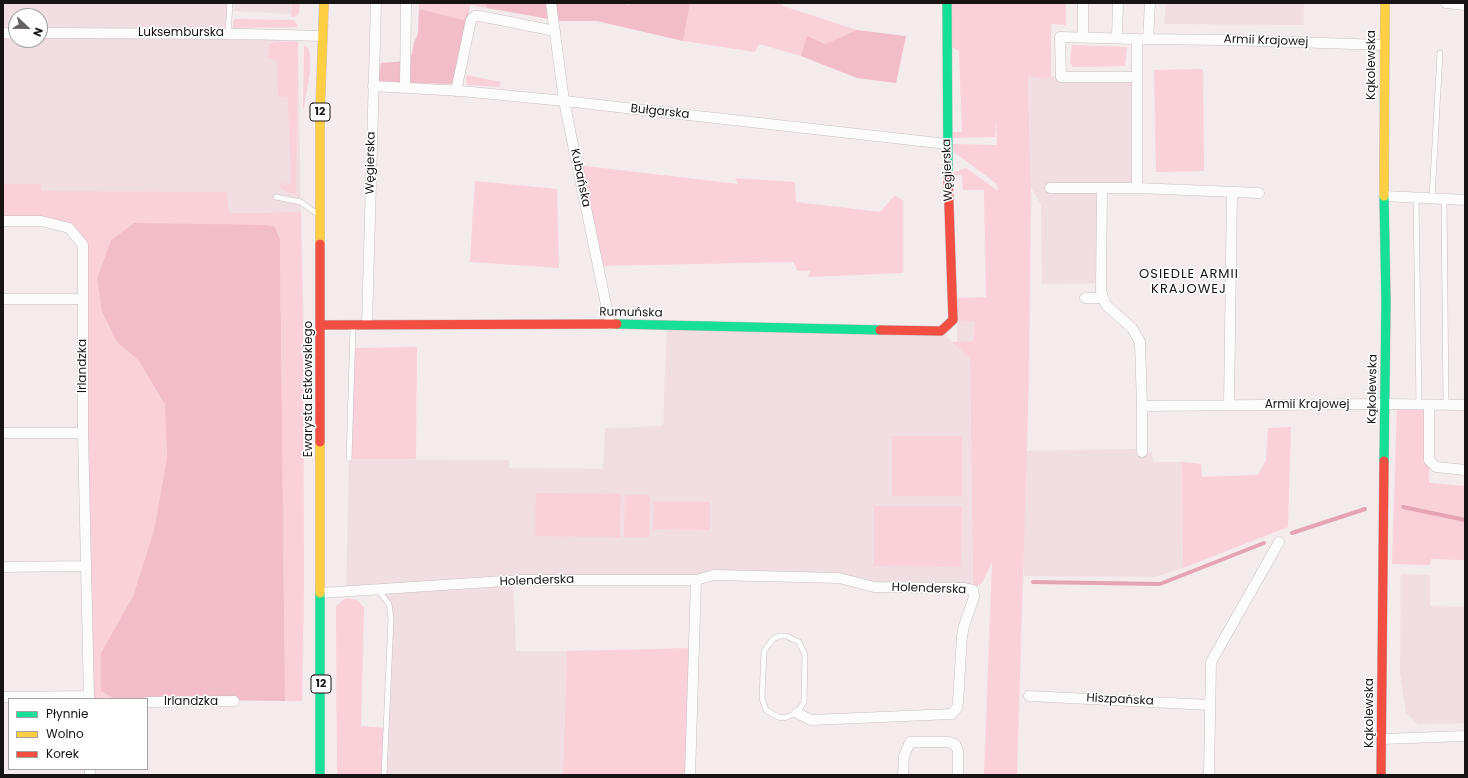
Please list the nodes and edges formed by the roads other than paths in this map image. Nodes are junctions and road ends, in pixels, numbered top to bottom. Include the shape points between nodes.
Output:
1 (230, 3) edge
2 (324, 3) edge
3 (376, 3) edge
4 (406, 3) edge
5 (551, 3) edge
6 (947, 3) edge
7 (1083, 3) edge
8 (1118, 3) edge
9 (1150, 3) edge
10 (1385, 3) edge
11 (1446, 3) edge
12 (1465, 5) edge
13 (555, 31) junction
14 (48, 34) edge
15 (228, 34) junction
16 (322, 36) junction
17 (1083, 37) junction
18 (1117, 38) junction
19 (1137, 39) junction
20 (1148, 39) junction
21 (1384, 45) junction
22 (1440, 53) dead end
23 (1137, 77) junction
24 (373, 86) junction
25 (405, 88) junction
26 (456, 91) junction
27 (564, 101) junction
28 (947, 144) junction
29 (1050, 188) dead end
30 (1102, 188) junction
31 (1137, 188) junction
32 (1232, 192) junction
33 (1259, 192) dead end
34 (276, 196) dead end
35 (1384, 196) junction
36 (1416, 198) junction
37 (1432, 198) junction
38 (1444, 199) junction
39 (1465, 200) edge
40 (320, 219) junction
41 (3, 221) edge
42 (1085, 298) dead end
43 (1102, 298) junction
44 (3, 299) edge
45 (83, 299) junction
46 (353, 324) junction
47 (367, 324) junction
48 (610, 324) junction
49 (320, 325) junction
50 (941, 332) joint
51 (1384, 404) junction
52 (1230, 405) junction
53 (1446, 405) junction
54 (1465, 405) edge
55 (1142, 406) junction
56 (1424, 406) junction
57 (3, 433) edge
58 (83, 434) junction
59 (1142, 452) dead end
60 (349, 459) dead end
61 (1465, 470) edge
62 (1279, 542) dead end
63 (86, 566) junction
64 (3, 567) edge
65 (696, 580) junction
66 (378, 590) junction
67 (321, 593) junction
68 (1029, 696) dead end
69 (3, 697) edge
70 (89, 697) edge
71 (234, 701) dead end
72 (148, 702) edge
73 (1210, 705) junction
74 (797, 713) junction
75 (1465, 736) edge
76 (1382, 740) junction
77 (320, 775) edge
78 (384, 775) edge
79 (690, 775) edge
80 (903, 775) edge
81 (958, 775) edge
82 (1209, 775) edge
83 (1381, 775) edge

1 - 15 lane
2 - 16 street, Ewarysta Estkowskiego / 12
3 - 24 street, Węgierska
4 - 25 street
5 - 13 street, Kubańska
6 - 28 street, Węgierska
7 - 17 street
8 - 18 street
9 - 20 street
10 - 21 street, Kąkolewska
11 - 12 street
13 - 26 street via 475,16 471,20
13 - 27 street, Kubańska
14 - 15 street, Luksemburska
15 - 16 street, Luksemburska
16 - 40 street, Ewarysta Estkowskiego / 12
17 - 18 street, Armii Krajowej
17 - 23 street, Armii Krajowej via 1060,37 1061,78
18 - 19 street, Armii Krajowej
19 - 20 street, Armii Krajowej
19 - 23 street
20 - 21 street, Armii Krajowej
21 - 35 street, Kąkolewska
22 - 37 lane
23 - 31 street
24 - 25 street, Bułgarska
24 - 47 street, Węgierska
25 - 26 street, Bułgarska
26 - 27 street, Bułgarska
27 - 28 street, Bułgarska
27 - 48 street, Kubańska
28 - 50 street, Węgierska via 953,320
29 - 30 street
30 - 31 street
30 - 43 street
31 - 32 street
32 - 33 street
32 - 52 street
34 - 40 lane via 301,202
35 - 36 street
35 - 51 street, Kąkolewska
36 - 37 street
36 - 56 lane
37 - 38 street
38 - 39 street
38 - 53 lane
40 - 49 street, Ewarysta Estkowskiego / 12
41 - 45 street, Irlandzka via 41,221 69,228 83,245
42 - 43 street
43 - 55 street via 1138,334
44 - 45 street
45 - 58 street, Irlandzka
46 - 47 street, Rumuńska
46 - 49 street, Rumuńska
46 - 60 lane
47 - 48 street, Rumuńska
48 - 50 street, Rumuńska
49 - 67 street, Ewarysta Estkowskiego / 12
51 - 52 street, Armii Krajowej
51 - 56 street, Armii Krajowej
51 - 76 street, Kąkolewska
52 - 55 street, Armii Krajowej
53 - 54 street, Armii Krajowej
53 - 56 street, Armii Krajowej
55 - 59 street
56 - 61 street via 1429,460 1436,467
57 - 58 street
58 - 63 street, Irlandzka
62 - 73 street via 1211,662
63 - 64 street
63 - 70 street, Irlandzka
65 - 66 street, Holenderska via 520,580
65 - 74 street, Holenderska via 714,575 839,578 874,587 973,590 974,597 962,636 957,708 952,714 810,720
65 - 79 street
66 - 67 street, Holenderska
66 - 78 lane via 389,604 391,620
67 - 77 street, Ewarysta Estkowskiego / 12
68 - 73 street, Hiszpańska
69 - 70 street, Irlandzka
71 - 72 street, Irlandzka
73 - 82 street
74 - 74 lane via 804,702 805,655 799,642 786,636 779,636 773,639 764,651 763,704 766,710 778,717 784,718
75 - 76 street
76 - 83 street, Kąkolewska
80 - 81 street via 904,756 910,742 952,743 957,747

